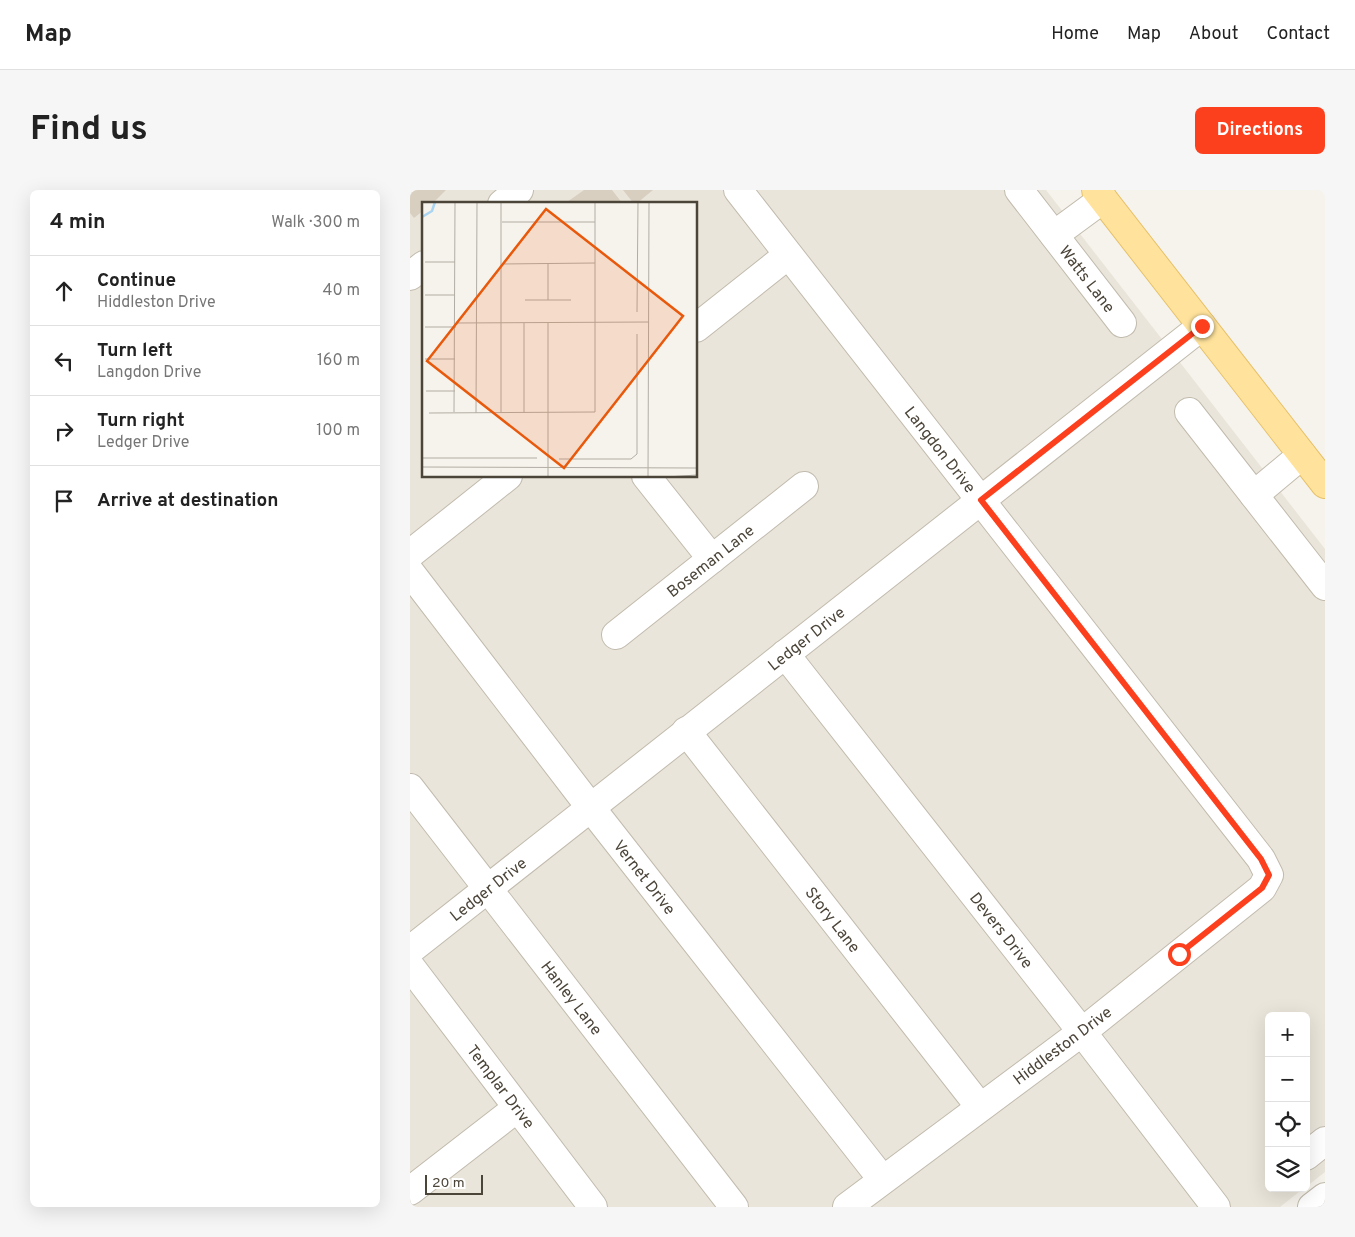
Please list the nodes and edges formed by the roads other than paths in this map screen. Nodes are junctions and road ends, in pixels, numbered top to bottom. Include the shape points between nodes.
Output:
1 (519, 190) edge
2 (738, 190) edge
3 (1019, 190) edge
4 (1099, 194) edge
5 (504, 202) edge
6 (1054, 235) junction
7 (788, 255) junction
8 (422, 267) edge
9 (410, 276) edge
10 (1122, 323) dead end
11 (698, 326) edge
12 (1202, 326) junction
13 (1189, 412) dead end
14 (1302, 455) junction
15 (505, 478) edge
16 (648, 478) edge
17 (1325, 484) edge
18 (804, 486) dead end
19 (1254, 495) junction
20 (981, 500) junction
21 (410, 554) edge
22 (712, 559) junction
23 (410, 572) edge
24 (1325, 586) edge
25 (616, 635) dead end
26 (785, 654) junction
27 (686, 731) junction
28 (410, 788) edge
29 (590, 808) junction
30 (1269, 875) joint
31 (487, 888) junction
32 (411, 967) edge
33 (1082, 1032) junction
34 (980, 1107) junction
35 (517, 1108) junction
36 (1325, 1141) edge
37 (1310, 1153) edge
38 (882, 1180) junction
39 (410, 1191) edge
40 (1325, 1197) edge
41 (592, 1207) edge
42 (734, 1207) edge
43 (847, 1207) edge
44 (1216, 1207) edge
45 (1312, 1207) edge

1 - 5 street
2 - 7 street, Langdon Drive
3 - 6 street, Watts Lane
4 - 6 street, Watts Lane
4 - 12 main road
6 - 10 street, Watts Lane
7 - 11 street
7 - 20 street, Langdon Drive
8 - 9 street
12 - 14 main road
12 - 20 street, Ledger Drive
13 - 19 street
14 - 17 main road
14 - 19 street
15 - 21 street
16 - 22 street
18 - 22 street, Boseman Lane
19 - 24 street
20 - 26 street, Ledger Drive
20 - 30 street, Langdon Drive via 1261,859
22 - 25 street, Boseman Lane
23 - 29 street, Vernet Drive
26 - 27 street, Ledger Drive
26 - 33 street, Devers Drive
27 - 29 street, Ledger Drive
27 - 34 street, Story Lane
28 - 31 street, Hanley Lane
29 - 31 street, Ledger Drive
29 - 38 street, Vernet Drive
30 - 33 street, Hiddleston Drive via 1262,888
31 - 32 street, Ledger Drive
31 - 42 street, Hanley Lane
32 - 35 street, Templar Drive
33 - 34 street, Hiddleston Drive
33 - 44 street, Devers Drive
34 - 38 street, Hiddleston Drive
35 - 39 street
35 - 41 street, Templar Drive
36 - 37 street
38 - 43 street, Hiddleston Drive
40 - 45 street

